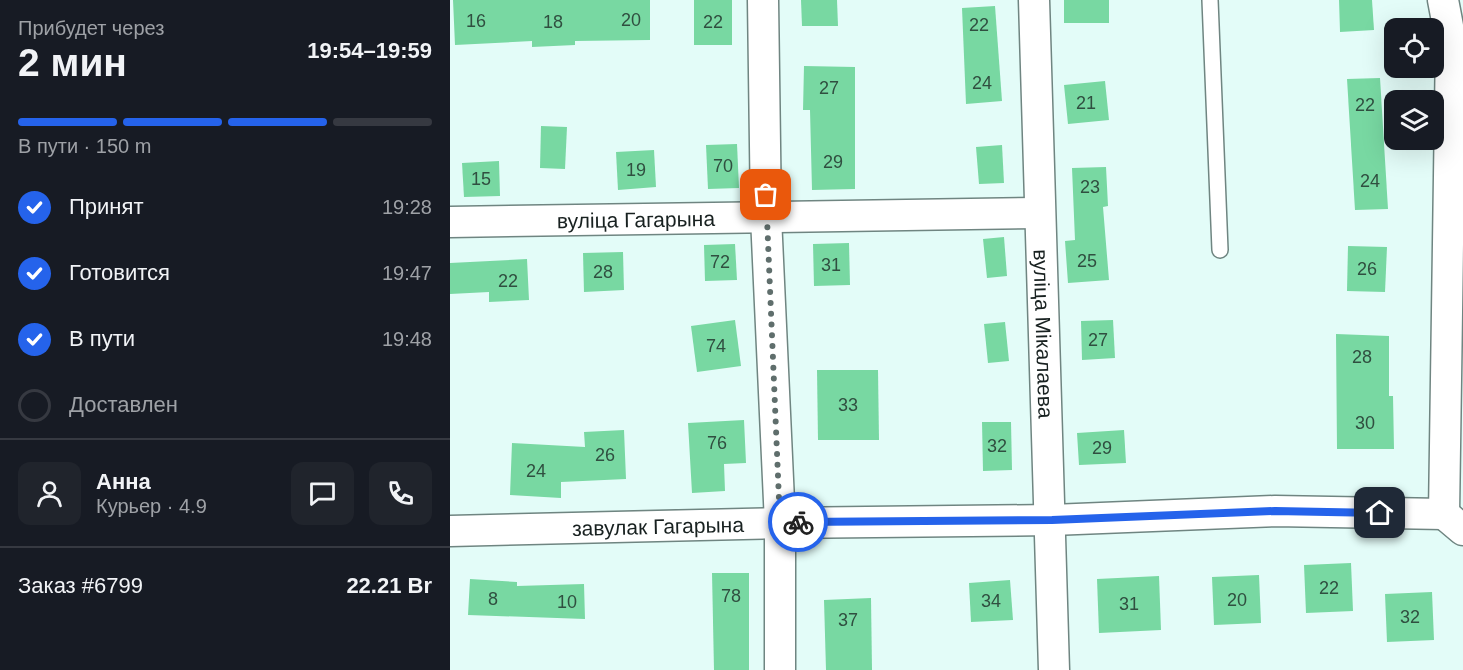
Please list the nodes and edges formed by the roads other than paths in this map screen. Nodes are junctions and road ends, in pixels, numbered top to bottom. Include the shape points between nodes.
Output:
1 (764, 0) edge
2 (1034, 0) edge
3 (1210, 0) edge
4 (1443, 0) edge
5 (1039, 213) junction
6 (766, 217) junction
7 (450, 222) edge
8 (1220, 250) dead end
9 (1052, 520) junction
10 (1453, 522) edge
11 (780, 523) junction
12 (450, 531) edge
13 (780, 670) edge
14 (1054, 670) edge

1 - 6 street
2 - 5 street, вуліца Мікалаева
3 - 8 lane
4 - 10 street via 1451,42
5 - 6 street, вуліца Гагарына
5 - 9 street, вуліца Мікалаева
6 - 7 street, вуліца Гагарына
6 - 11 street
9 - 10 street, завулак Гагарына via 1275,511
9 - 11 street, завулак Гагарына
9 - 14 street, вуліца Мікалаева
11 - 12 street, завулак Гагарына
11 - 13 street

